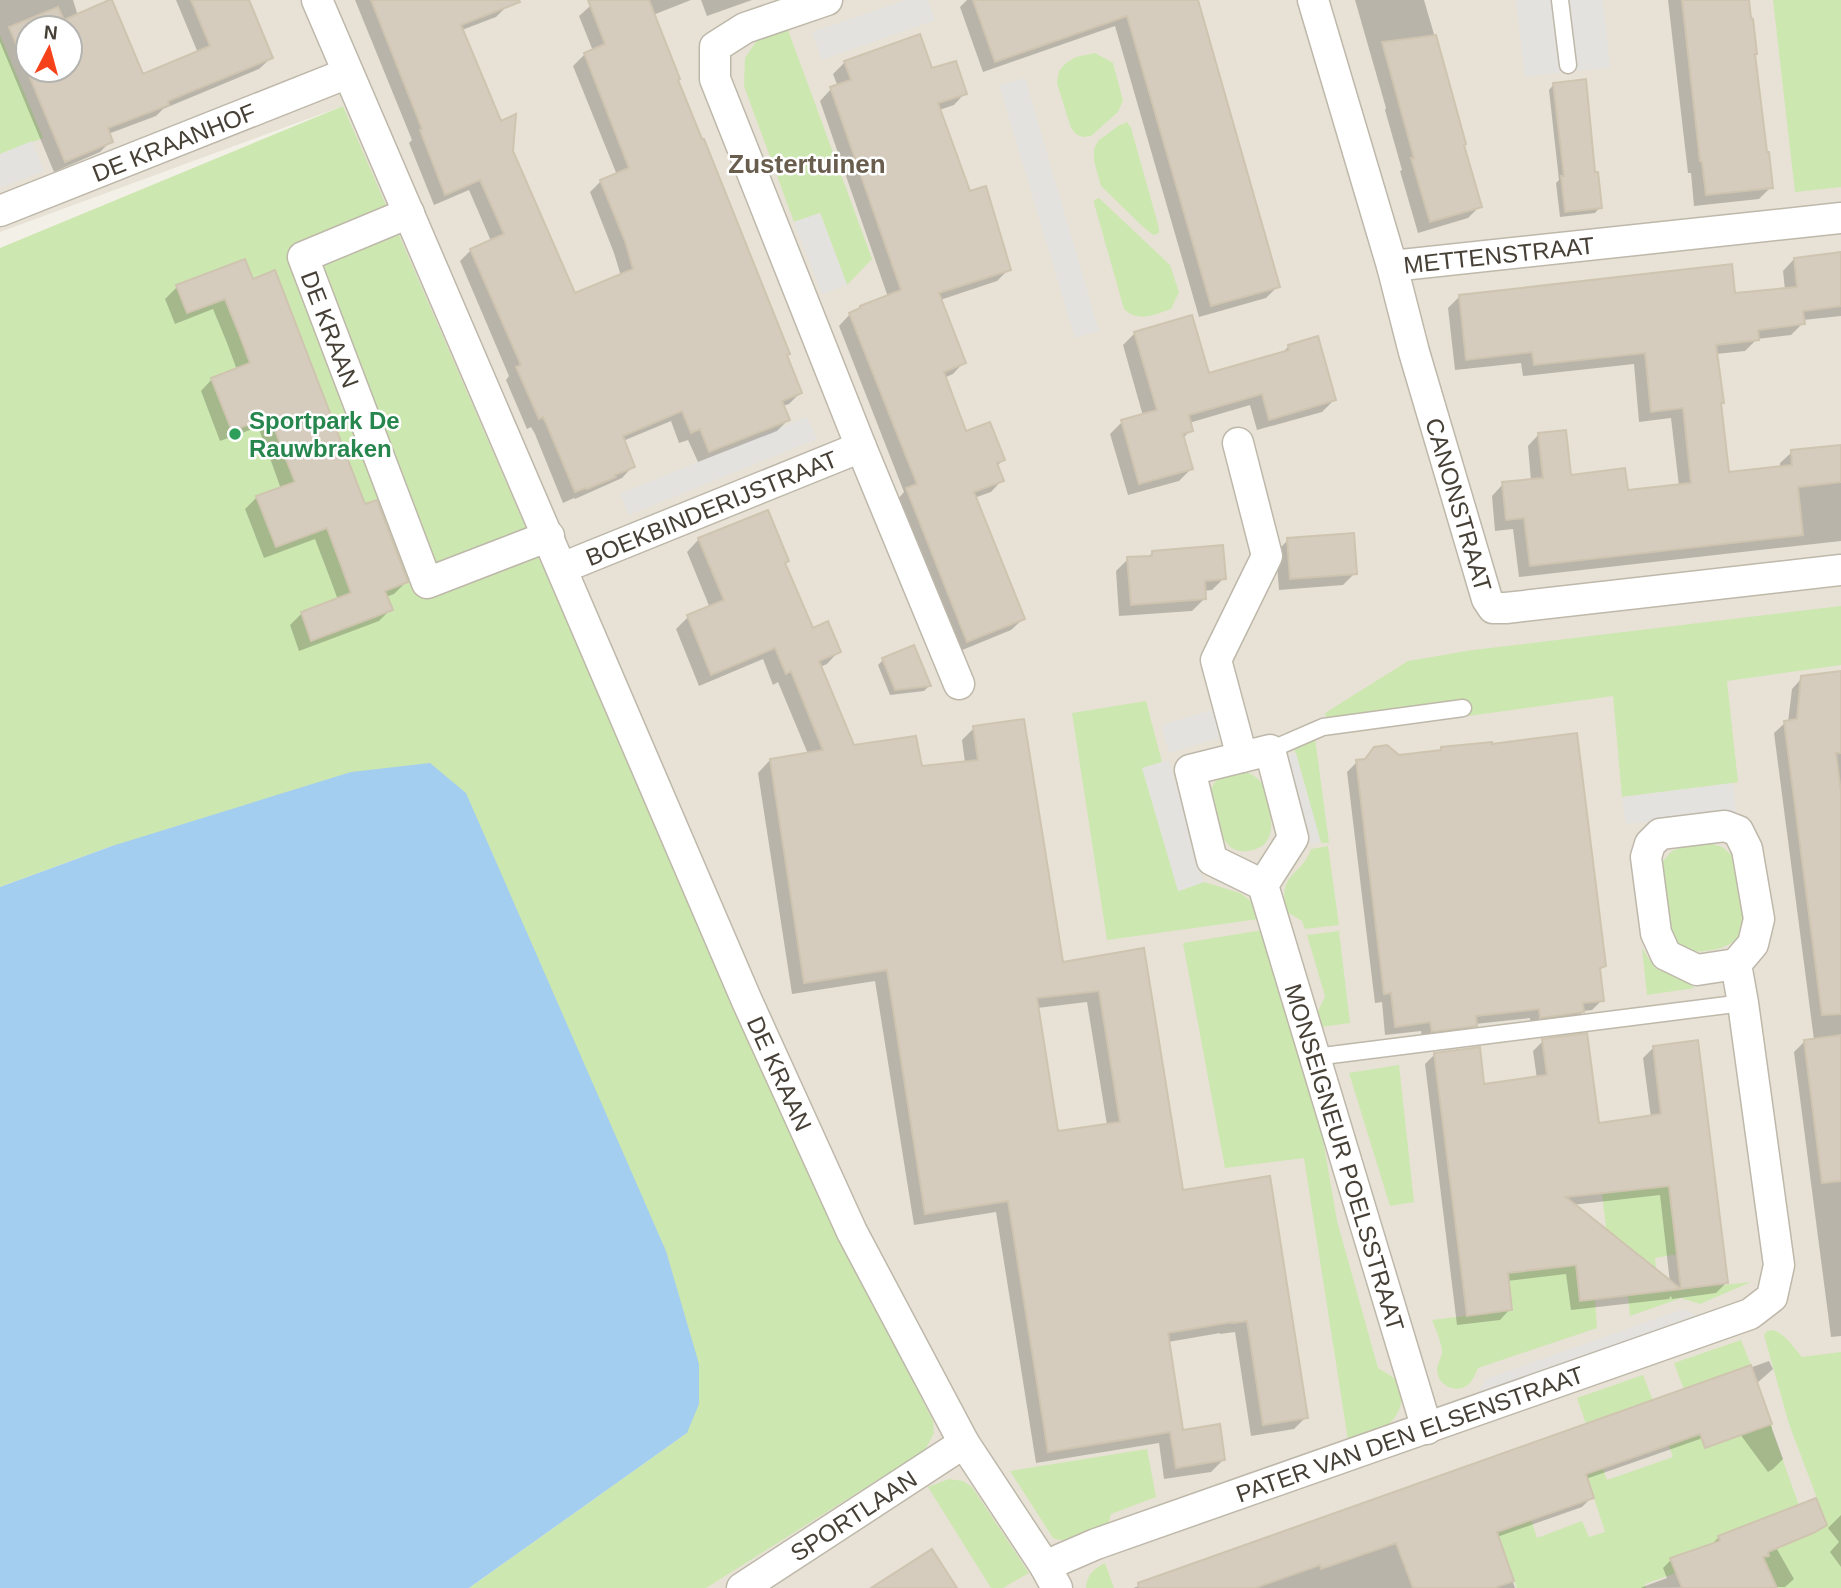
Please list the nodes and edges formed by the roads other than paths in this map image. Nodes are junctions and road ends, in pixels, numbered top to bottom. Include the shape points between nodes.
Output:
1 (317, 0) edge
2 (827, 0) edge
3 (1313, 0) edge
4 (1560, 0) edge
5 (1568, 65) dead end
6 (348, 73) junction
7 (0, 211) edge
8 (409, 213) junction
9 (1841, 218) edge
10 (1392, 266) junction
11 (1238, 443) dead end
12 (861, 447) junction
13 (548, 536) junction
14 (562, 568) junction
15 (1841, 570) edge
16 (959, 684) dead end
17 (1463, 708) dead end
18 (1256, 753) junction
19 (1263, 885) junction
20 (1736, 964) junction
21 (1742, 1003) junction
22 (1315, 1057) junction
23 (1427, 1429) junction
24 (964, 1443) junction
25 (1051, 1577) edge
26 (742, 1588) edge

1 - 6 street, DE KRAAN
2 - 12 street, BOEKBINDERIJSTRAAT via 745,29 715,47 715,79
3 - 10 street, METTENSTRAAT
4 - 5 lane
6 - 7 street, DE KRAANHOF
6 - 8 street, DE KRAAN
8 - 13 street, DE KRAAN
8 - 13 street, DE KRAAN via 303,257 426,583
9 - 10 street, METTENSTRAAT
10 - 15 street, CANONSTRAAT via 1413,352 1493,608
11 - 18 street via 1267,556 1216,660
12 - 14 street, BOEKBINDERIJSTRAAT
12 - 16 street, BOEKBINDERIJSTRAAT
13 - 14 street, DE KRAAN
14 - 24 street, DE KRAAN via 747,1001 852,1232
17 - 18 lane via 1323,727
18 - 19 street via 1293,838
18 - 19 street via 1190,770 1212,860
19 - 22 street, MONSEIGNEUR POELSSTRAAT
20 - 20 street via 1753,944 1759,919 1747,849 1738,831 1725,826 1660,834 1646,857 1656,933 1667,955 1697,970
20 - 21 street
21 - 22 lane
21 - 23 street, PATER VAN DEN ELSENSTRAAT via 1779,1265 1772,1297 1750,1314
22 - 23 street, MONSEIGNEUR POELSSTRAAT
23 - 25 street, PATER VAN DEN ELSENSTRAAT via 1096,1544
24 - 25 street, DE KRAAN
24 - 26 street, SPORTLAAN

